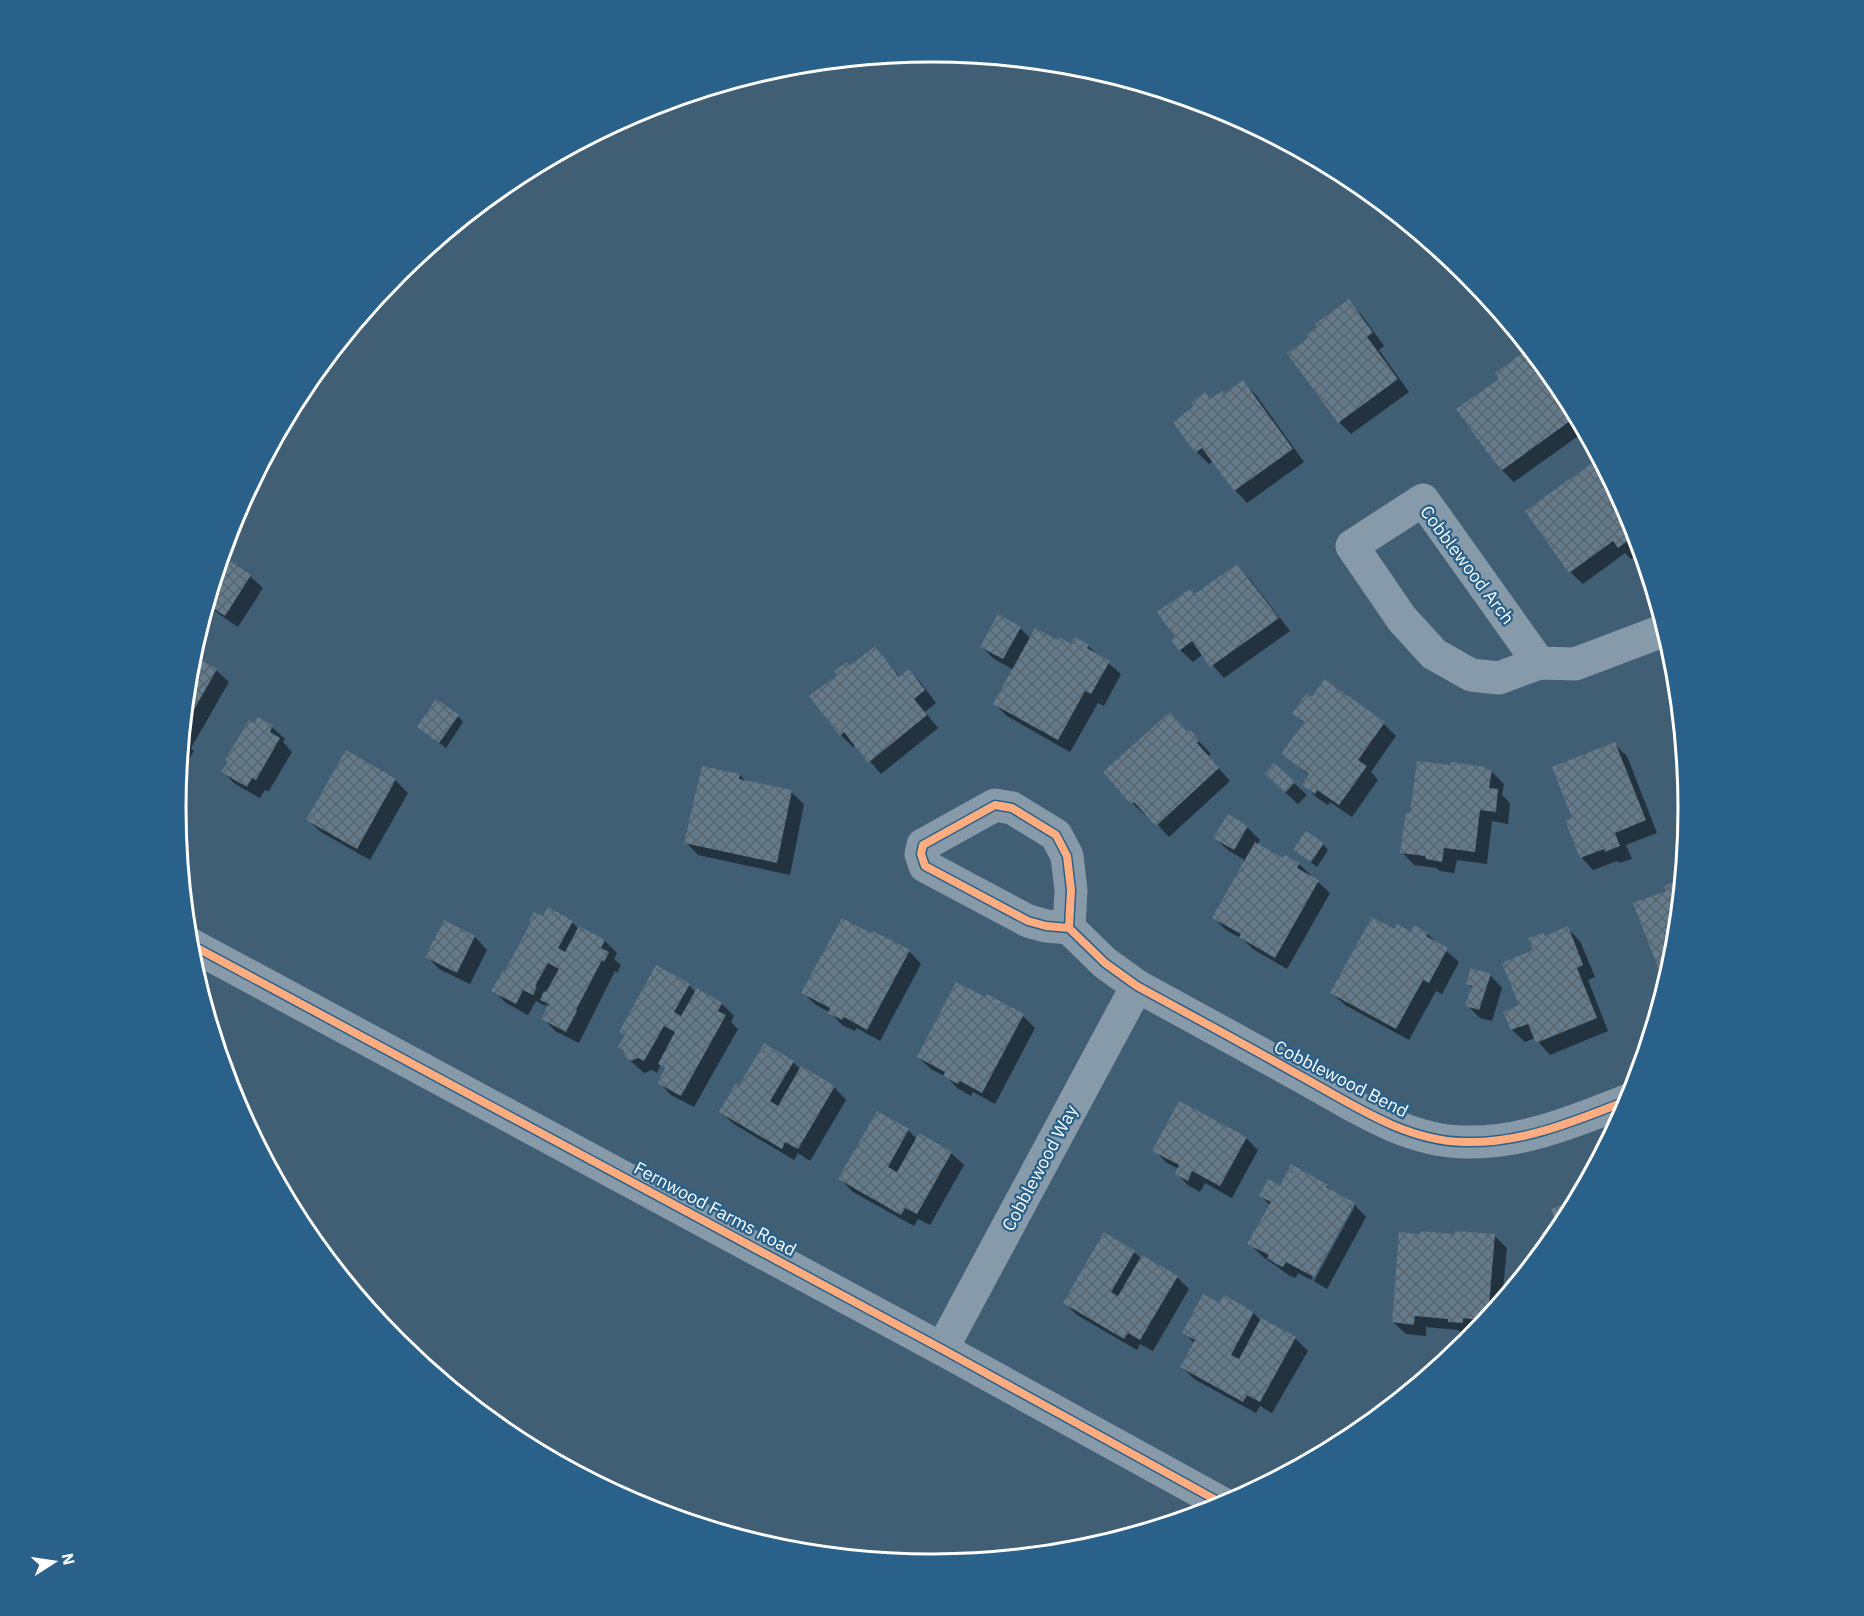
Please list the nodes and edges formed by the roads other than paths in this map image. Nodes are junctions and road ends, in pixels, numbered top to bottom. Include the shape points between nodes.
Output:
1 (1657, 633) edge
2 (1539, 663) junction
3 (1069, 928) junction
4 (199, 949) edge
5 (1137, 986) junction
6 (1617, 1104) edge
7 (942, 1349) junction
8 (1215, 1499) edge

1 - 2 street, Cobblewood Arch via 1575,664
2 - 2 street, Cobblewood Arch via 1423,500 1352,546 1402,619 1434,654 1471,675 1499,678
3 - 3 street via 1071,890 1067,856 1056,835 1012,808 995,805 923,845 925,866 1028,921
3 - 5 street, Cobblewood Bend via 1105,963
4 - 7 street, Fernwood Farms Road
5 - 6 street, Cobblewood Bend via 1392,1125 1441,1140 1466,1143 1513,1138 1570,1123
5 - 7 street, Cobblewood Way
7 - 8 street, Fernwood Farms Road

